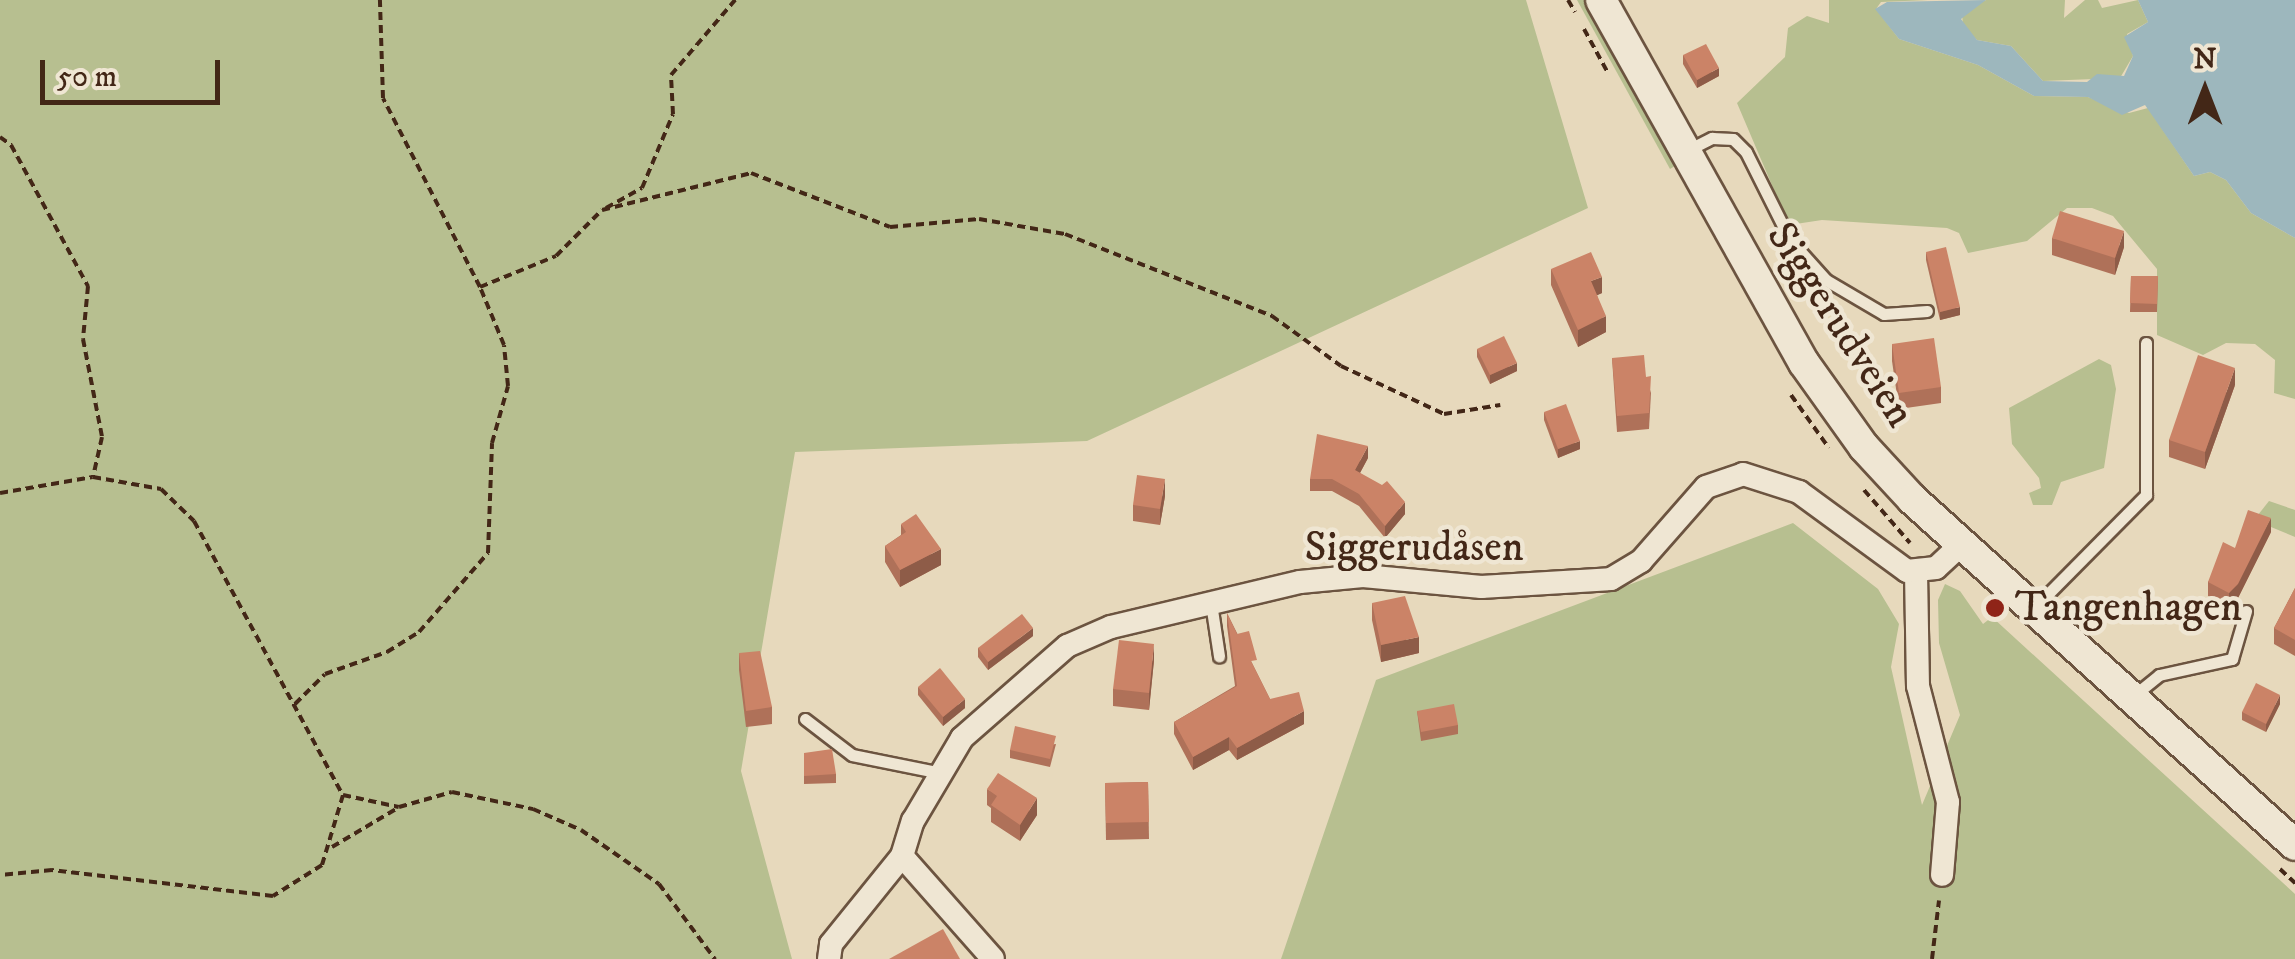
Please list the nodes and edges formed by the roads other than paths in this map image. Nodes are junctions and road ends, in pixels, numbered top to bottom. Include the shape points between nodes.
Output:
1 (1601, 0) edge
2 (1685, 152) junction
3 (1927, 311) dead end
4 (2146, 343) dead end
5 (1962, 544) junction
6 (1916, 572) junction
7 (1211, 603) junction
8 (2034, 608) junction
9 (2246, 611) dead end
10 (1218, 656) dead end
11 (2132, 697) junction
12 (804, 719) dead end
13 (941, 774) junction
14 (2295, 845) edge
15 (902, 856) junction
16 (1942, 875) road end
17 (829, 959) edge
18 (994, 959) edge

1 - 2 main road, Siggerudveien
2 - 3 lane via 1712,138 1733,139 1746,152 1782,229 1826,280 1884,314
2 - 5 main road, Siggerudveien via 1834,409 1893,480
4 - 8 lane via 2146,495
5 - 6 street via 1936,568
5 - 8 main road, Siggerudveien
6 - 7 street, Siggerudåsen via 1799,492 1743,474 1706,487 1641,561 1611,579 1481,587 1363,576 1300,582
6 - 16 street via 1920,703 1948,802
7 - 10 lane
7 - 13 street, Siggerudåsen via 1164,610 1067,646 962,738
8 - 11 main road, Siggerudveien
9 - 11 lane via 2232,659 2158,675
11 - 14 main road, Siggerudveien
12 - 13 lane via 852,755
13 - 15 street, Siggerudåsen
15 - 17 street, Siggerudåsen via 831,944
15 - 18 street

